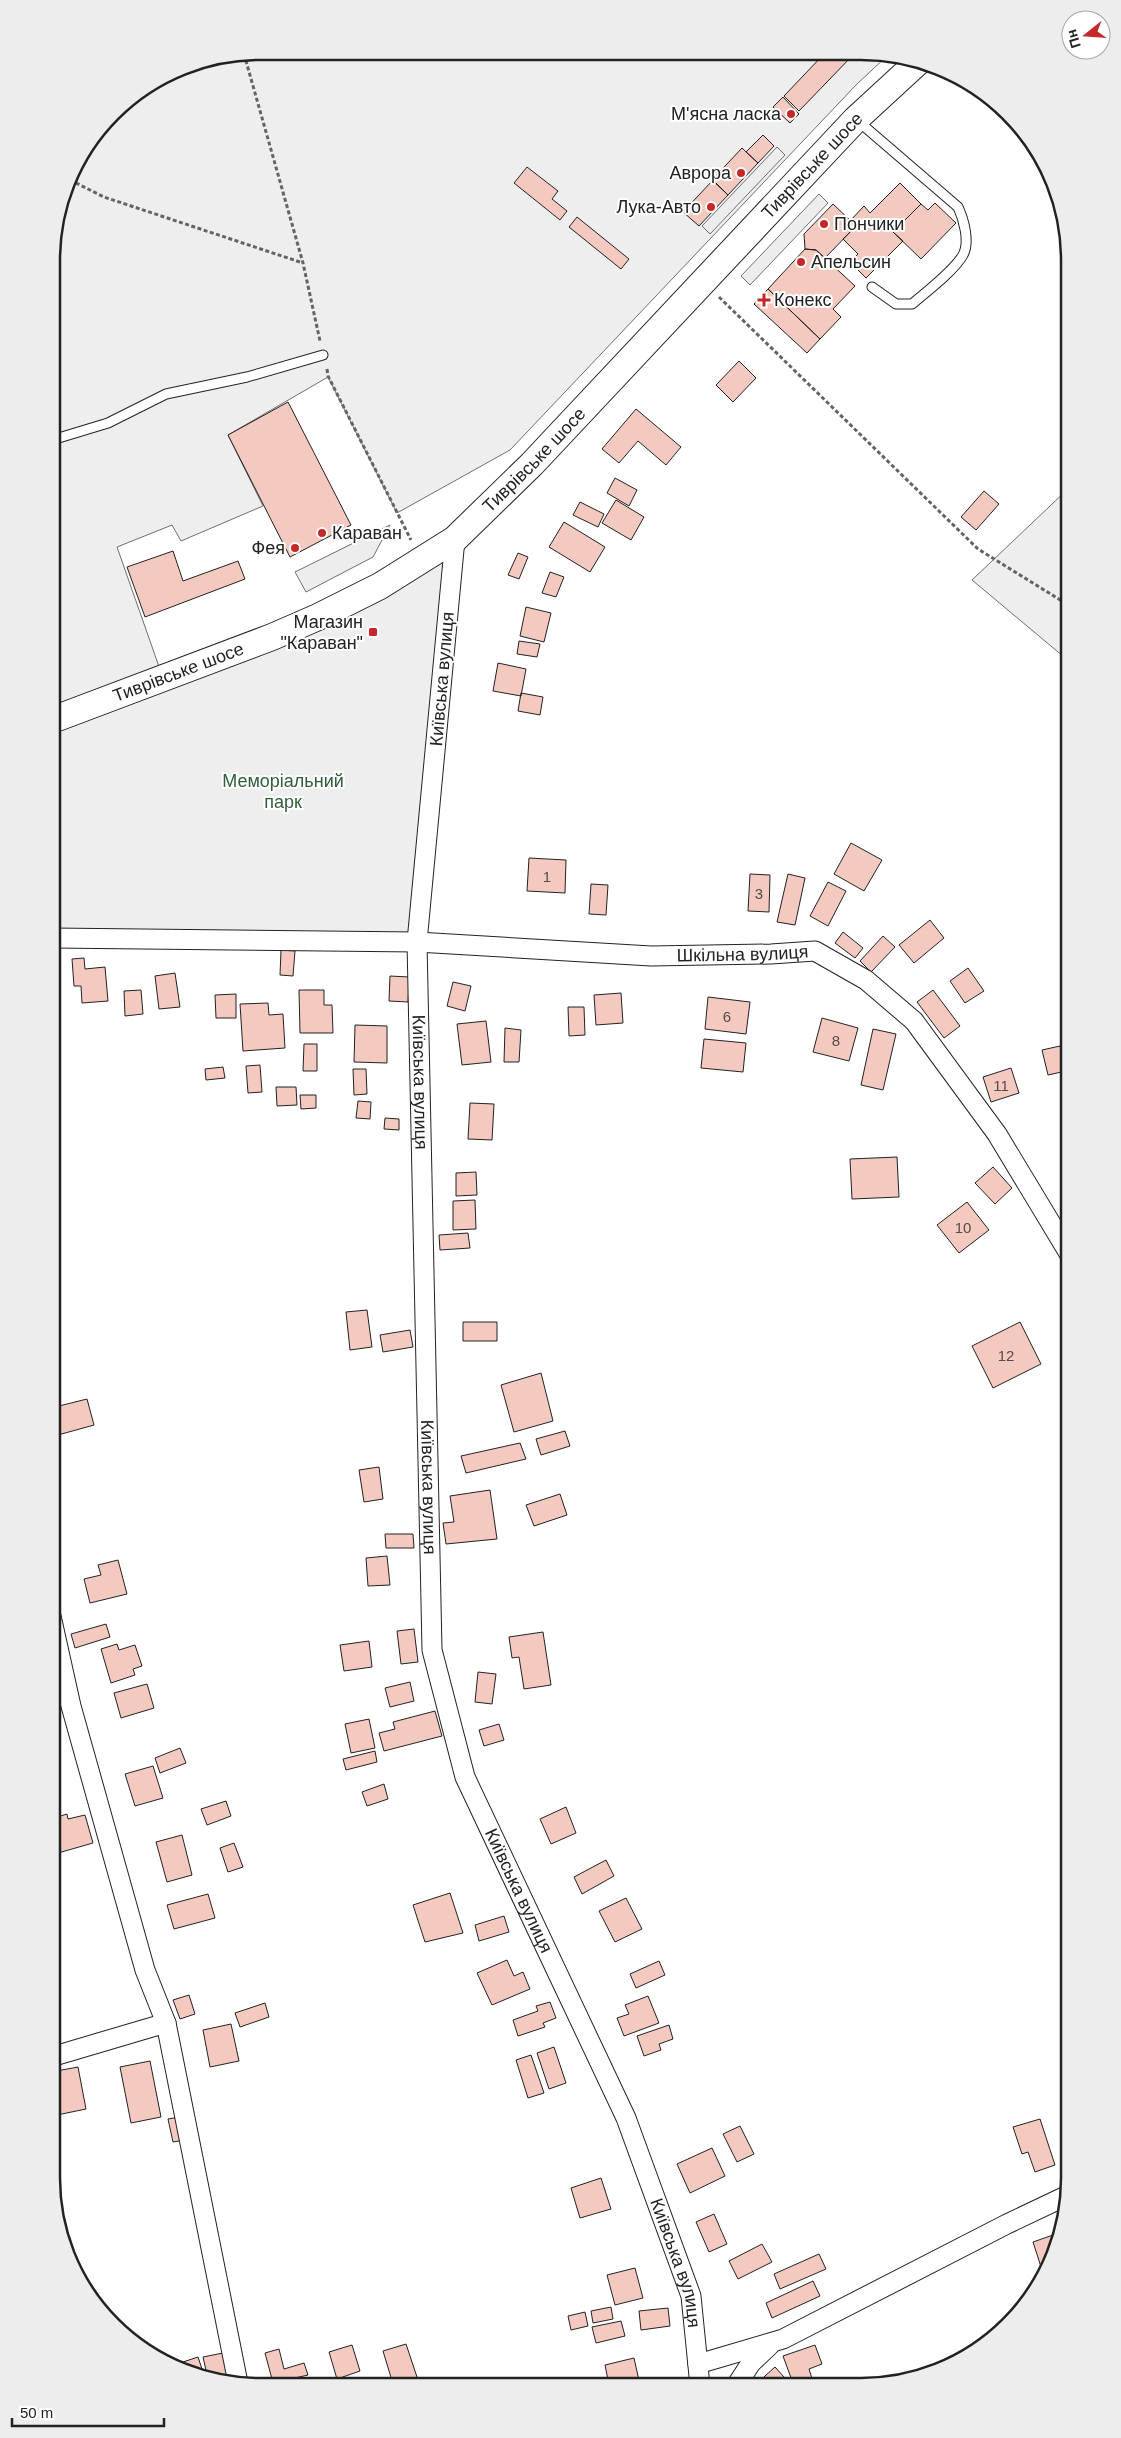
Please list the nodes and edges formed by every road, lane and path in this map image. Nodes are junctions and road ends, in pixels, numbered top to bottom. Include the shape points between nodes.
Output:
1 (246, 60) edge
2 (913, 67) edge
3 (856, 119) junction
4 (76, 183) edge
5 (303, 263) junction
6 (703, 282) junction
7 (872, 287) dead end
8 (324, 354) junction
9 (60, 438) edge
10 (455, 539) junction
11 (422, 561) junction
12 (1061, 600) edge
13 (60, 717) edge
14 (60, 938) edge
15 (417, 942) junction
16 (1061, 1240) edge
17 (60, 1656) edge
18 (166, 2023) junction
19 (60, 2054) edge
20 (1060, 2200) edge
21 (770, 2344) junction
22 (698, 2364) junction
23 (237, 2376) edge
24 (699, 2378) edge
25 (741, 2378) edge

1 - 5 path
2 - 3 main road, Тиврівське шосе
3 - 6 main road, Тиврівське шосе
3 - 7 lane via 958,207 966,226 963,255 912,304 896,304
4 - 5 path via 104,197
5 - 8 path
6 - 10 main road, Тиврівське шосе via 532,464
6 - 12 path via 978,549
8 - 9 lane via 247,377 166,394 108,423
8 - 11 path via 328,376
10 - 11 main road, Тиврівське шосе
10 - 15 street, Київська вулиця
11 - 13 main road, Тиврівське шосе via 350,602 272,637
14 - 15 street, Шкільна вулиця
15 - 16 street, Шкільна вулиця via 651,956 815,951 866,980 914,1021 997,1134
15 - 22 street, Київська вулиця via 432,1650 465,1777 626,2118 691,2296
17 - 18 street via 145,1970
18 - 19 street
18 - 23 street
20 - 21 street
21 - 22 street
21 - 25 street
22 - 24 street, Київська вулиця

